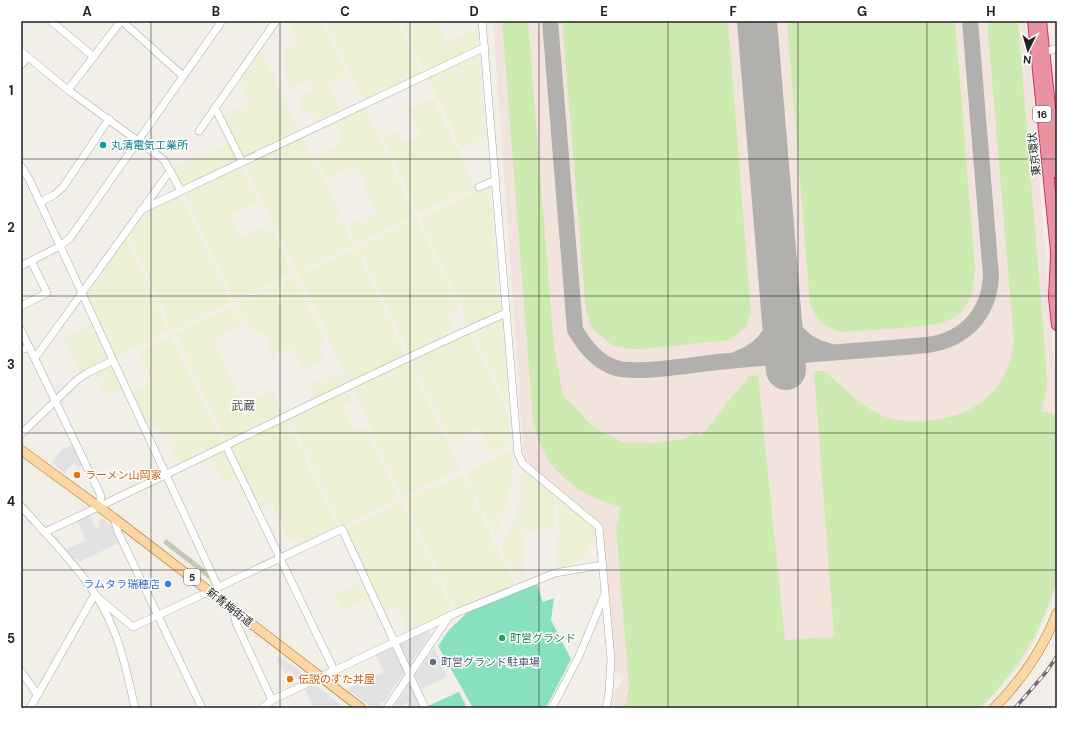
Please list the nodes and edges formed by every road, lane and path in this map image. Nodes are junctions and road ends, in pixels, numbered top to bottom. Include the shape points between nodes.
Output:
1 (51, 21) edge
2 (121, 21) edge
3 (276, 21) edge
4 (482, 21) edge
5 (486, 21) edge
6 (1032, 21) edge
7 (1041, 21) edge
8 (219, 22) edge
9 (485, 47) junction
10 (1057, 48) edge
11 (21, 51) edge
12 (1040, 54) junction
13 (28, 57) junction
14 (94, 57) junction
15 (21, 65) edge
16 (183, 76) junction
17 (68, 90) junction
18 (215, 108) junction
19 (109, 119) junction
20 (199, 131) dead end
21 (1054, 131) edge
22 (138, 140) junction
23 (242, 162) junction
24 (21, 166) edge
25 (170, 171) junction
26 (1057, 173) edge
27 (496, 180) junction
28 (479, 187) dead end
29 (181, 191) junction
30 (40, 202) junction
31 (141, 210) junction
32 (60, 246) junction
33 (1056, 256) edge
34 (31, 261) junction
35 (21, 266) edge
36 (82, 293) junction
37 (21, 306) edge
38 (506, 313) junction
39 (1057, 325) edge
40 (21, 330) edge
41 (29, 347) junction
42 (21, 350) edge
43 (35, 358) junction
44 (112, 361) junction
45 (55, 400) junction
46 (21, 434) edge
47 (226, 446) junction
48 (21, 450) edge
49 (166, 474) junction
50 (21, 506) edge
51 (99, 507) junction
52 (114, 518) junction
53 (45, 532) junction
54 (281, 559) junction
55 (603, 565) junction
56 (214, 589) junction
57 (605, 595) junction
58 (96, 596) junction
59 (233, 608) junction
60 (1057, 613) edge
61 (158, 615) junction
62 (450, 615) junction
63 (394, 641) junction
64 (334, 670) junction
65 (21, 671) edge
66 (410, 674) junction
67 (320, 676) junction
68 (37, 694) junction
69 (272, 700) junction
70 (30, 708) edge
71 (135, 708) edge
72 (202, 708) edge
73 (262, 708) edge
74 (361, 708) edge
75 (387, 708) edge
76 (425, 708) edge
77 (552, 708) edge
78 (606, 708) edge
79 (994, 708) edge

1 - 14 street
2 - 14 street
2 - 16 street
3 - 18 street
4 - 9 street
5 - 9 street
6 - 12 highway, 東京環状 / 16
7 - 12 highway, 東京環状 / 16
8 - 16 street
9 - 23 street
9 - 27 street
10 - 12 street
11 - 13 street
12 - 21 highway, 東京環状 / 16
12 - 33 highway, 東京環状 / 16
13 - 15 street
13 - 17 street
14 - 17 street
16 - 22 street
17 - 19 street
18 - 20 street
18 - 23 street
19 - 22 street
19 - 30 street via 63,187
21 - 26 highway, 東京環状 / 16
22 - 25 street via 164,160
22 - 32 street via 70,238
23 - 29 street
24 - 30 street
25 - 29 street
25 - 31 street
27 - 28 street
27 - 38 street
29 - 31 street
30 - 32 street
31 - 36 street
32 - 34 street
32 - 36 street
33 - 39 highway, 東京環状 via 1054,297
34 - 35 street
34 - 37 street via 46,293
36 - 43 street
36 - 44 street
38 - 47 street
38 - 55 street via 518,454 523,464 599,527
40 - 41 street
41 - 42 street
41 - 43 street
43 - 45 street
44 - 45 street via 87,373
44 - 49 street
45 - 46 street
45 - 51 street via 101,496
47 - 49 street
47 - 54 street
48 - 51 main road, 新青梅街道 / 5
49 - 51 street
49 - 56 street
50 - 53 street
51 - 52 main road, 新青梅街道 / 5
51 - 53 street
52 - 56 main road, 新青梅街道 / 5
52 - 61 street via 118,532
53 - 58 street
54 - 56 street
54 - 63 street via 342,529
54 - 64 street
55 - 57 street
55 - 62 street via 556,573
56 - 59 main road, 新青梅街道 / 5
56 - 61 street
57 - 77 street via 579,656
57 - 78 street via 611,659
58 - 61 street via 133,627
58 - 68 street
58 - 71 street via 118,643
59 - 67 main road, 新青梅街道 / 5
59 - 69 street via 236,623
60 - 79 main road via 1029,666
61 - 72 street
62 - 63 street
62 - 66 street
63 - 64 street
63 - 66 street
64 - 67 street
65 - 68 street
66 - 75 street
66 - 76 street
67 - 69 street
67 - 74 main road, 新青梅街道 / 5
68 - 70 street
69 - 73 street

